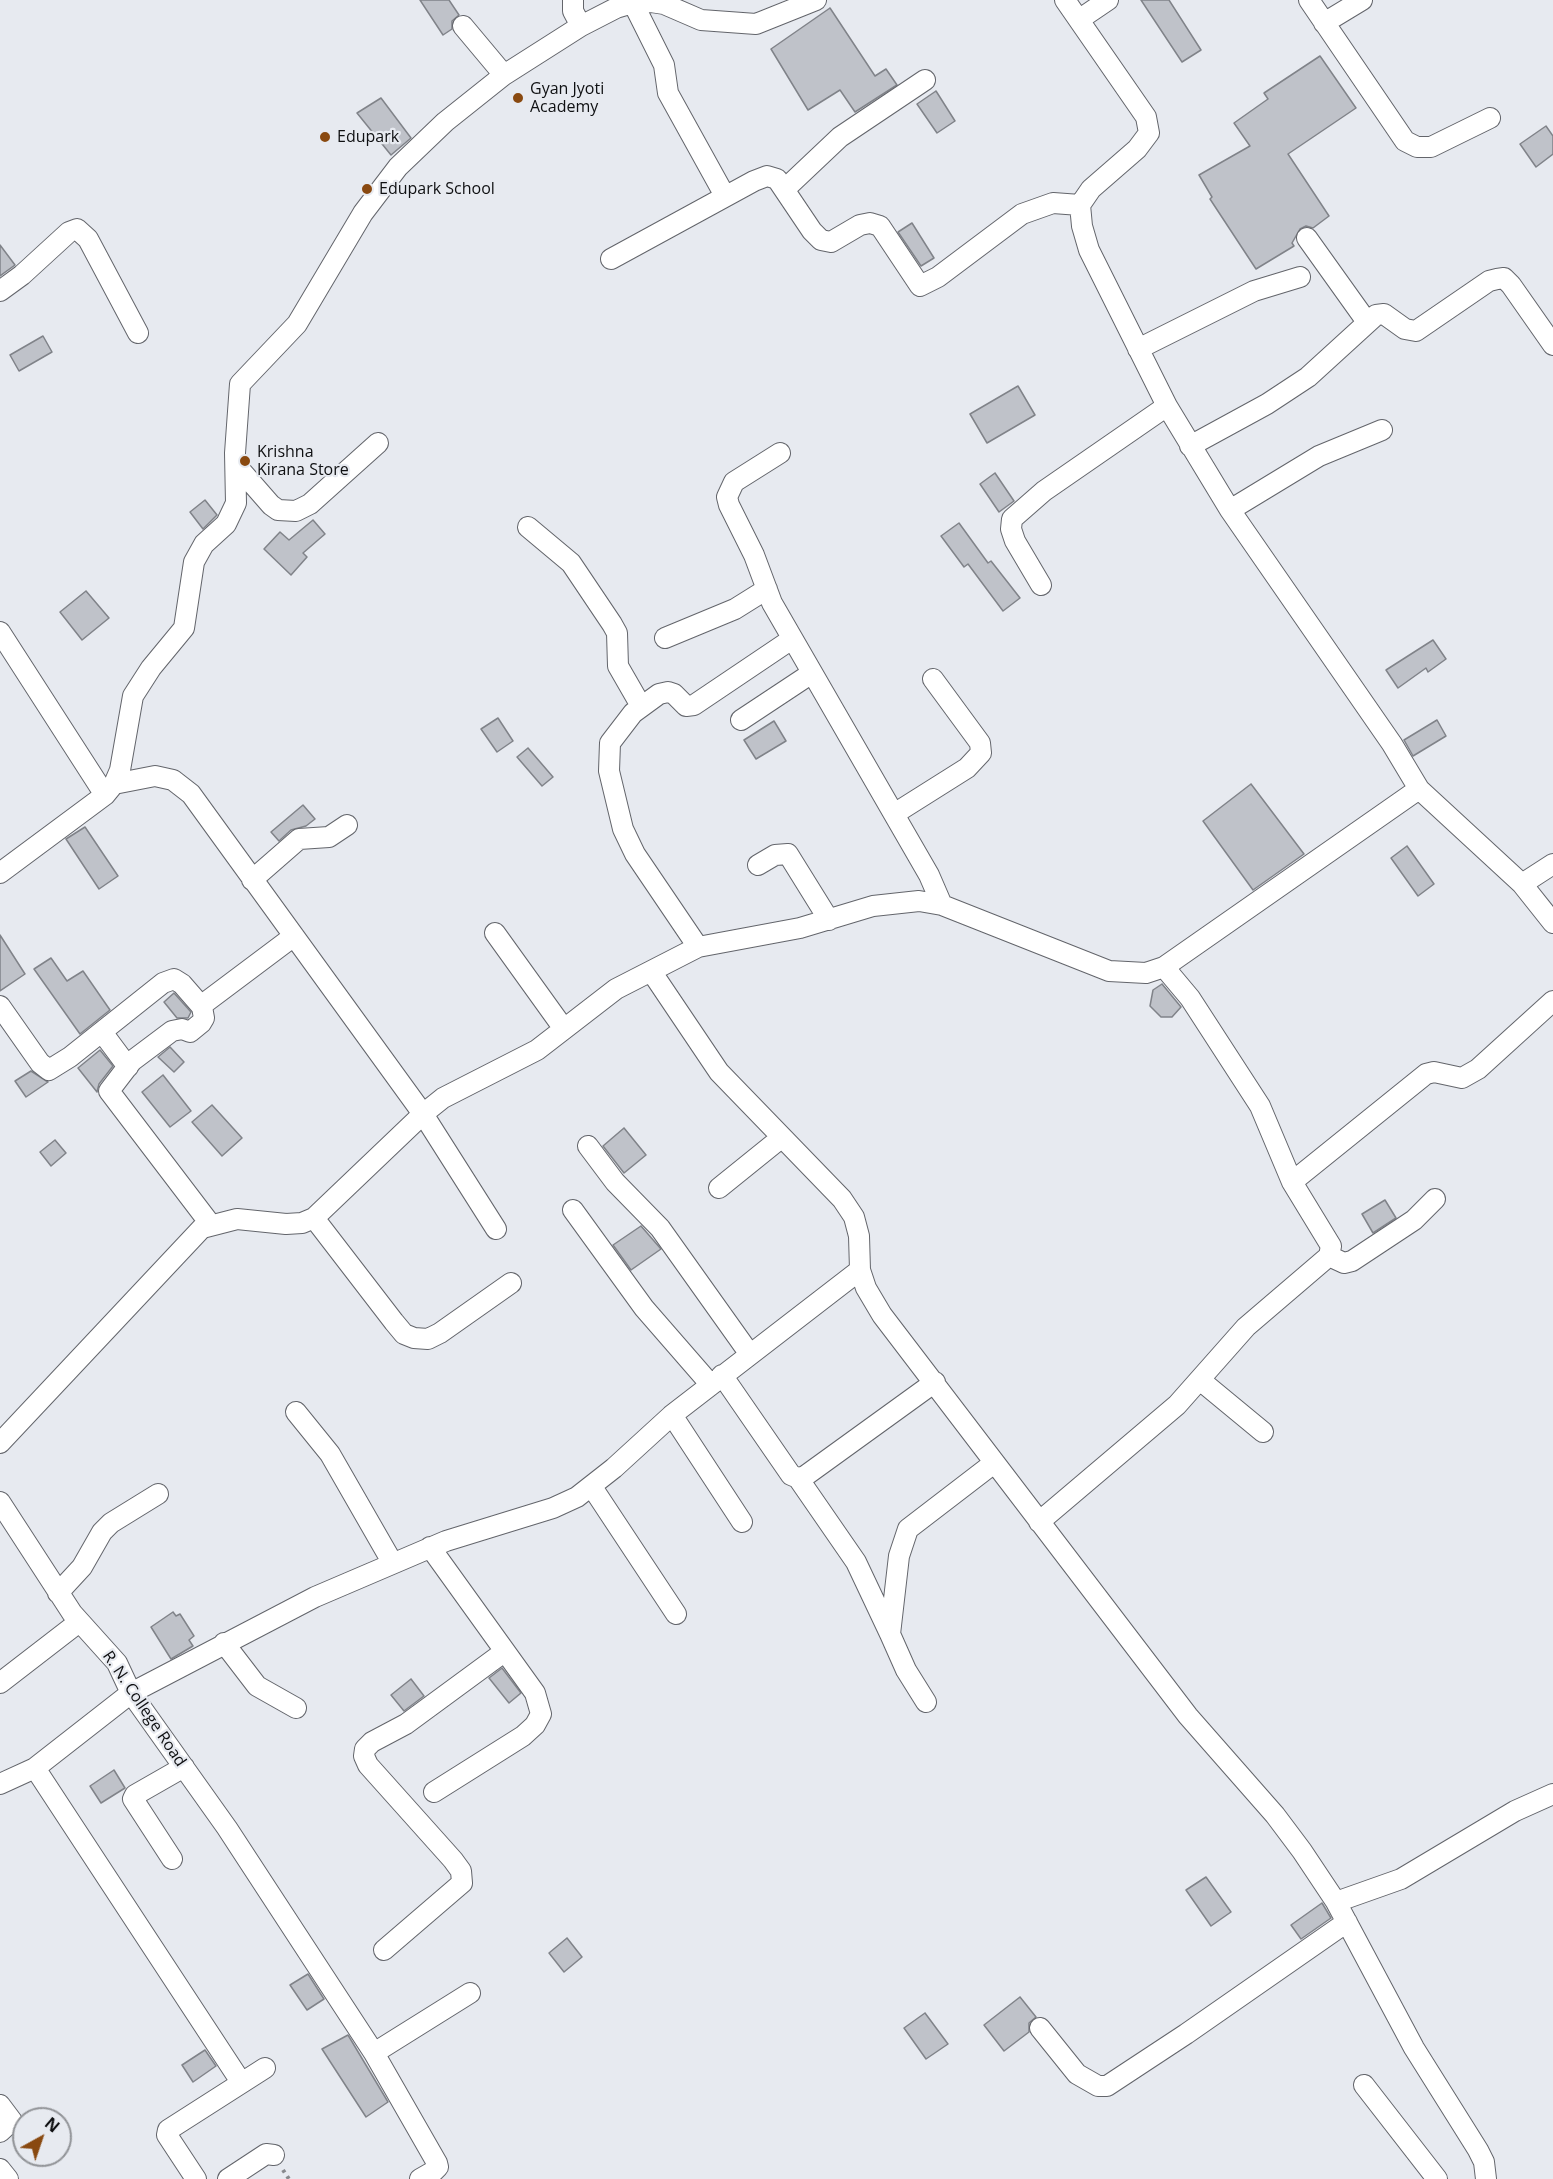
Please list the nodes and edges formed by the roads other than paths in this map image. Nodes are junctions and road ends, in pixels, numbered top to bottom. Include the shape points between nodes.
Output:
1 (573, 0) edge
2 (816, 0) edge
3 (1065, 0) edge
4 (1108, 0) edge
5 (1309, 0) edge
6 (1362, 0) edge
7 (633, 3) junction
8 (679, 6) edge
9 (1080, 19) junction
10 (1324, 23) junction
11 (463, 26) dead end
12 (581, 26) junction
13 (504, 75) junction
14 (925, 80) dead end
15 (1490, 118) dead end
16 (786, 189) junction
17 (725, 196) junction
18 (1080, 205) junction
19 (1307, 238) dead end
20 (611, 259) dead end
21 (1300, 277) dead end
22 (0, 291) edge
23 (1367, 322) junction
24 (138, 333) dead end
25 (1553, 345) edge
26 (1138, 349) junction
27 (1167, 406) junction
28 (1382, 430) dead end
29 (378, 443) dead end
30 (1190, 446) junction
31 (780, 453) dead end
32 (236, 465) junction
33 (1230, 510) junction
34 (528, 527) dead end
35 (1041, 585) dead end
36 (766, 589) junction
37 (0, 632) edge
38 (664, 638) dead end
39 (792, 639) junction
40 (812, 673) junction
41 (933, 679) dead end
42 (641, 706) junction
43 (741, 720) dead end
44 (1419, 789) junction
45 (109, 790) junction
46 (894, 814) junction
47 (347, 825) dead end
48 (1553, 864) edge
49 (758, 865) dead end
50 (0, 873) edge
51 (252, 880) junction
52 (1522, 884) junction
53 (942, 905) junction
54 (829, 920) junction
55 (1553, 923) edge
56 (495, 933) dead end
57 (294, 936) junction
58 (698, 947) junction
59 (1164, 967) junction
60 (651, 971) junction
61 (1553, 1001) edge
62 (0, 1006) edge
63 (202, 1007) junction
64 (564, 1029) junction
65 (102, 1032) junction
66 (128, 1067) junction
67 (423, 1114) junction
68 (781, 1138) junction
69 (588, 1146) dead end
70 (1292, 1182) junction
71 (719, 1188) dead end
72 (1435, 1199) dead end
73 (573, 1210) dead end
74 (314, 1218) junction
75 (211, 1225) junction
76 (496, 1229) dead end
77 (1329, 1256) junction
78 (860, 1270) junction
79 (511, 1283) dead end
80 (749, 1353) junction
81 (716, 1380) junction
82 (1200, 1380) junction
83 (935, 1382) junction
84 (296, 1412) dead end
85 (672, 1415) junction
86 (1263, 1432) dead end
87 (0, 1443) edge
88 (994, 1463) junction
89 (798, 1478) junction
90 (592, 1487) junction
91 (158, 1494) dead end
92 (0, 1502) edge
93 (742, 1522) dead end
94 (1039, 1522) junction
95 (430, 1547) junction
96 (392, 1562) junction
97 (58, 1593) junction
98 (676, 1614) dead end
99 (79, 1622) junction
100 (890, 1634) junction
101 (224, 1643) junction
102 (504, 1652) junction
103 (0, 1683) edge
104 (131, 1693) junction
105 (926, 1702) dead end
106 (296, 1708) dead end
107 (184, 1767) junction
108 (35, 1768) junction
109 (0, 1784) edge
110 (434, 1792) dead end
111 (1553, 1794) edge
112 (172, 1859) dead end
113 (1336, 1902) junction
114 (1347, 1922) junction
115 (384, 1950) dead end
116 (470, 1993) dead end
117 (1040, 2028) dead end
118 (374, 2053) junction
119 (265, 2068) dead end
120 (241, 2082) junction
121 (1364, 2085) dead end
122 (0, 2105) edge
123 (0, 2132) edge
124 (274, 2155) dead end
125 (0, 2169) edge
126 (8, 2179) edge
127 (196, 2179) edge
128 (228, 2179) edge
129 (420, 2179) edge
130 (1437, 2179) edge
131 (1486, 2179) edge

1 - 12 street via 573,11
2 - 8 street via 756,24 701,20
3 - 9 street
4 - 9 street
5 - 10 street
6 - 10 street
7 - 8 street
7 - 12 street
7 - 17 street via 664,65 668,93
9 - 18 street via 1146,117 1149,133 1137,149 1091,189
10 - 15 street via 1404,141 1417,147 1431,147
11 - 13 street
12 - 13 street
13 - 32 street via 427,138 382,186 297,324 244,377 240,384
14 - 16 street via 840,137
16 - 17 street via 777,179 767,176
16 - 18 street via 821,240 831,242 860,225 880,226 920,285 938,277 1022,214 1053,203
17 - 20 street
18 - 26 street via 1089,250
19 - 23 street
21 - 26 street via 1254,291
22 - 24 street via 77,229 88,239
23 - 25 street via 1384,314 1416,332 1489,281 1504,279
23 - 30 street via 1308,377
26 - 27 street
27 - 30 street
27 - 35 street via 1044,491 1012,519 1015,541
28 - 33 street via 1318,456
29 - 32 street via 310,504 296,511 278,510 271,505
30 - 33 street
31 - 36 street via 734,482 727,497
32 - 45 street via 236,502 232,514 204,544 194,562 184,628 133,696 120,770
33 - 44 street
34 - 42 street via 571,563 612,624 618,639 618,666
36 - 38 street via 735,609
36 - 39 street
37 - 45 street
39 - 40 street
39 - 42 street via 694,705 686,706 668,692
40 - 43 street
40 - 46 street
41 - 46 street via 980,743 981,753 967,768
42 - 58 street via 610,743 609,771 623,829 635,854
44 - 52 street
44 - 59 street
45 - 50 street
45 - 51 street via 155,776 173,780 191,794
46 - 53 street
47 - 51 street via 329,837 299,839
48 - 52 street
49 - 54 street via 775,855 788,854
51 - 57 street
52 - 55 street
53 - 54 street via 898,902
53 - 59 street via 1109,971 1146,973
54 - 58 street
56 - 64 street
57 - 63 street
57 - 67 street
58 - 60 street
59 - 70 street via 1190,998 1260,1106
60 - 64 street via 616,989
60 - 68 street via 719,1072
61 - 70 street via 1470,1075 1462,1078 1426,1074
62 - 65 street via 49,1070
63 - 65 street via 174,979 163,983
63 - 66 street via 204,1018 190,1032 182,1029 164,1035
64 - 67 street via 537,1050 458,1089
65 - 66 street
66 - 75 street via 109,1091
67 - 74 street
67 - 76 street
68 - 71 street
68 - 78 street via 828,1182 854,1217
69 - 80 street via 615,1182 660,1228
70 - 77 street via 1328,1237
72 - 77 street via 1414,1220 1352,1261 1344,1263
73 - 81 street via 644,1308
74 - 75 street via 302,1223 237,1220
74 - 79 street via 394,1323 414,1338 428,1339 440,1333
75 - 87 street via 188,1239
77 - 82 street via 1246,1327
78 - 80 street
78 - 83 street via 882,1314
80 - 81 street
81 - 85 street
81 - 89 street via 791,1475
82 - 86 street
82 - 94 street via 1177,1405
83 - 88 street
83 - 89 street
84 - 96 street via 330,1454
85 - 90 street
85 - 93 street
88 - 94 street
88 - 100 street via 908,1529 898,1556
89 - 100 street via 856,1562
90 - 95 street via 553,1508
90 - 98 street
91 - 97 street via 111,1523 82,1567
92 - 97 street, R. N. College Road
94 - 113 street via 1188,1716 1282,1824
95 - 96 street
95 - 102 street
96 - 101 street
97 - 99 street, R. N. College Road
99 - 103 street
99 - 104 street, R. N. College Road via 117,1663
100 - 105 street
101 - 104 street
101 - 106 street via 257,1686
102 - 110 street via 535,1693 541,1714 535,1725
102 - 115 street via 365,1749 368,1765 461,1871 462,1883
104 - 107 street, R. N. College Road
104 - 108 street
107 - 112 street via 133,1799
107 - 118 street, R. N. College Road
108 - 109 street
108 - 120 street
111 - 113 street via 1401,1879
113 - 114 street
114 - 117 street via 1107,2086 1098,2086 1077,2074
114 - 131 street via 1392,2011 1478,2150
116 - 118 street
118 - 129 street, R. N. College Road via 437,2163 434,2171
119 - 120 street
120 - 127 street via 168,2130 167,2135
121 - 130 street
122 - 123 street via 12,2121
124 - 128 street via 266,2154
125 - 126 street

